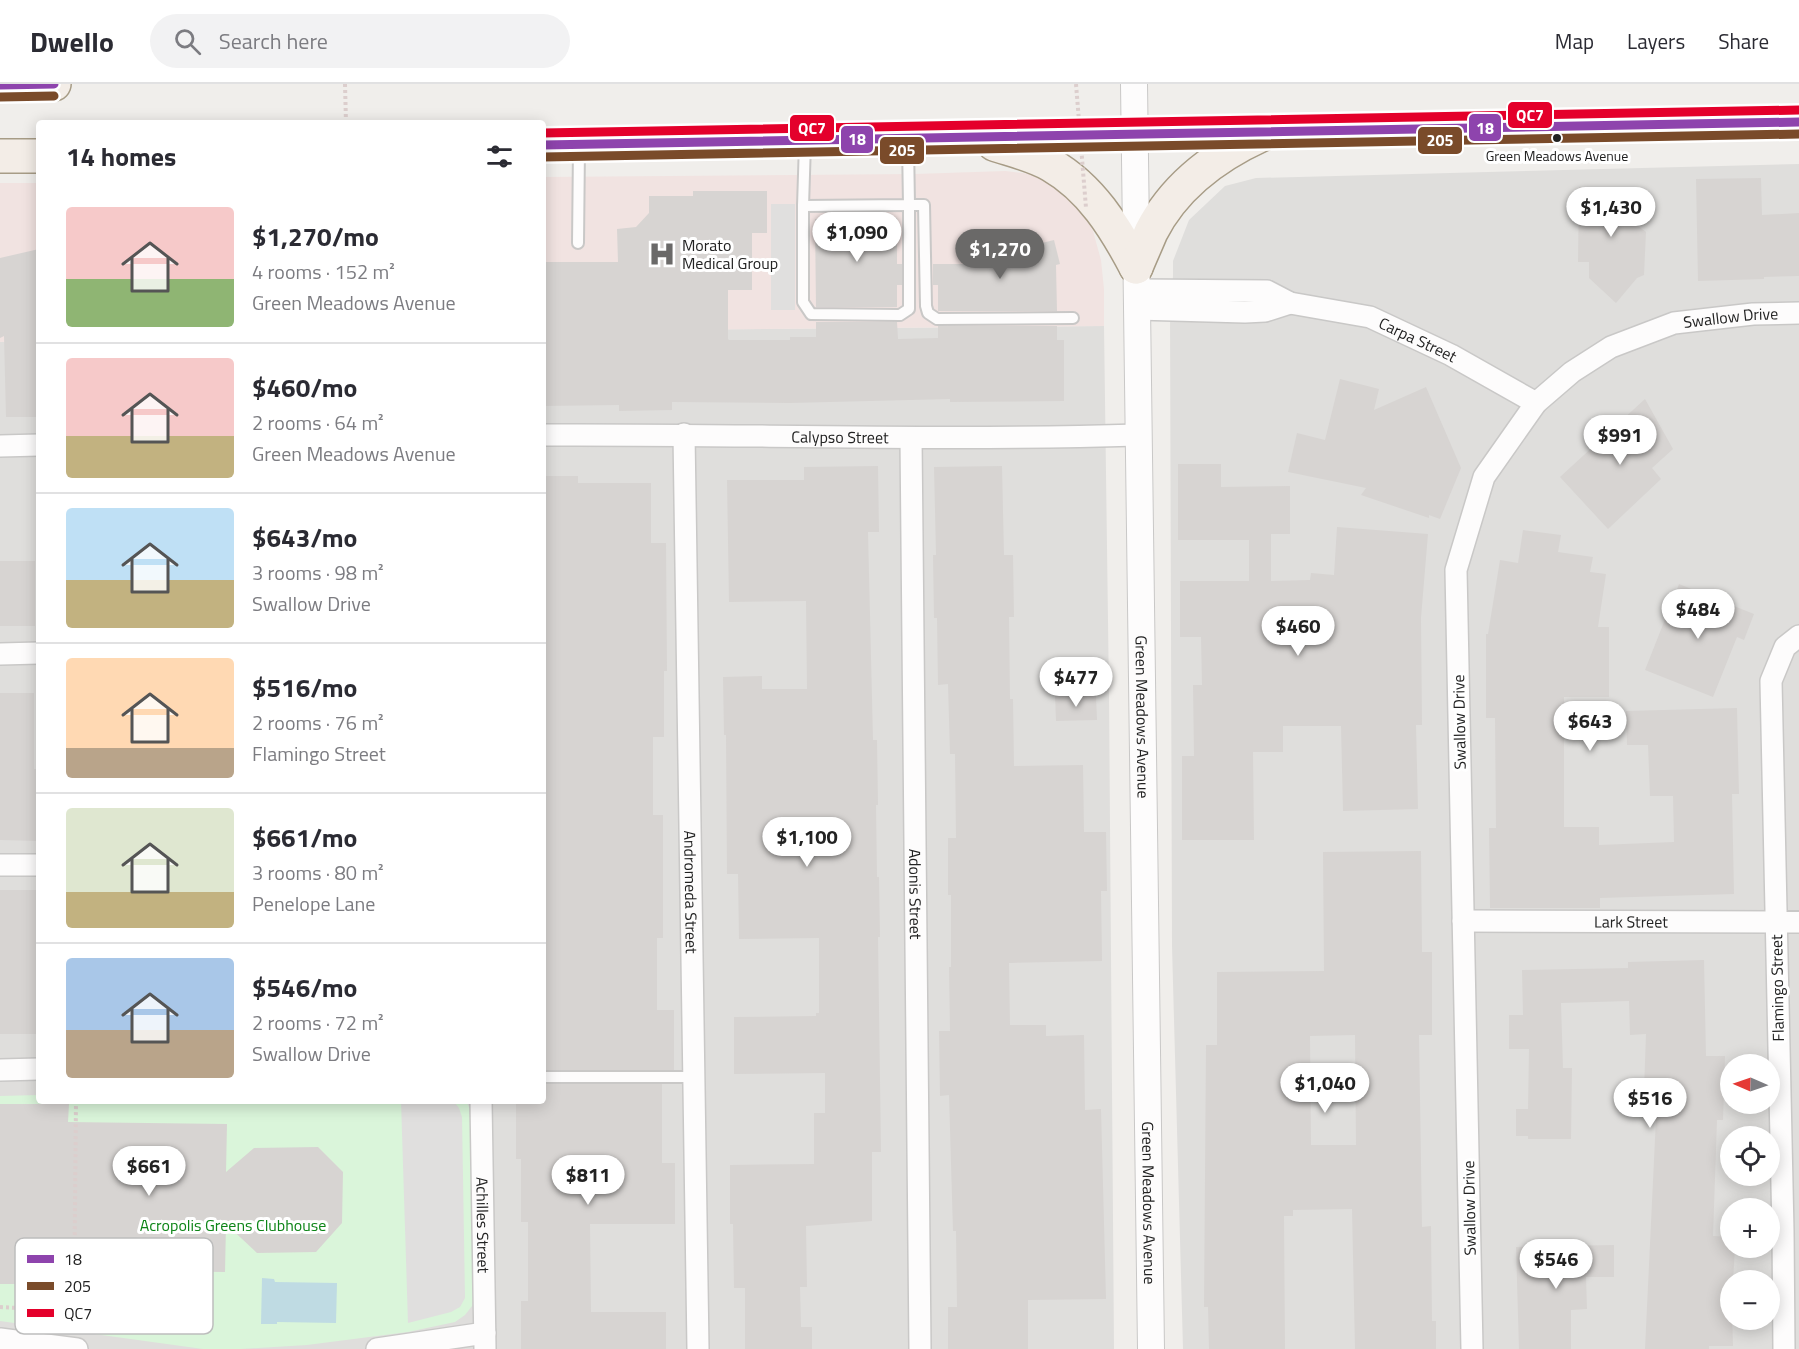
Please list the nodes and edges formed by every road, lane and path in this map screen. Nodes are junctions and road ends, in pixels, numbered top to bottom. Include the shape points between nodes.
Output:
1 (30, 84) edge
2 (54, 84) edge
3 (345, 84) edge
4 (1076, 84) edge
5 (1134, 84) edge
6 (0, 85) edge
7 (346, 120) edge
8 (1799, 122) edge
9 (1269, 131) junction
10 (1134, 134) junction
11 (974, 136) junction
12 (908, 138) junction
13 (805, 140) junction
14 (579, 144) junction
15 (546, 145) edge
16 (0, 156) edge
17 (36, 156) edge
18 (909, 205) junction
19 (803, 206) junction
20 (1086, 207) dead end
21 (578, 243) dead end
22 (1136, 289) junction
23 (1799, 313) edge
24 (1073, 318) dead end
25 (1536, 403) junction
26 (684, 434) junction
27 (546, 435) edge
28 (1138, 435) junction
29 (911, 438) junction
30 (36, 445) edge
31 (0, 446) edge
32 (1799, 636) edge
33 (36, 653) edge
34 (0, 654) edge
35 (36, 864) edge
36 (0, 865) edge
37 (1463, 921) junction
38 (1799, 922) edge
39 (1776, 923) junction
40 (36, 1069) edge
41 (0, 1070) edge
42 (546, 1077) edge
43 (694, 1077) junction
44 (76, 1104) edge
45 (481, 1104) edge
46 (1791, 1231) edge
47 (75, 1238) edge
48 (0, 1307) edge
49 (15, 1308) edge
50 (0, 1339) edge
51 (485, 1341) edge
52 (77, 1349) edge
53 (377, 1349) edge
54 (698, 1349) edge
55 (920, 1349) edge
56 (1151, 1349) edge
57 (1472, 1349) edge
58 (1784, 1349) edge

1 - 2 main road
1 - 6 main road
3 - 7 path
4 - 20 path, bridge
5 - 10 street, Green Meadows Avenue
8 - 9 main road
9 - 10 main road
9 - 22 main road via 1233,148 1201,170 1174,198 1152,231
10 - 11 main road
10 - 22 street, Green Meadows Avenue
11 - 12 main road
11 - 22 main road via 1050,164 1077,183 1120,236
12 - 13 main road
12 - 18 lane
13 - 14 main road
13 - 19 lane
14 - 15 main road
14 - 21 lane
16 - 17 main road
18 - 19 lane
18 - 19 lane via 909,309 900,315 810,314 803,302
18 - 24 lane via 924,205 928,313 937,319
22 - 25 street, Carpa Street via 1267,291 1290,303 1370,317 1451,355
22 - 28 street, Green Meadows Avenue
23 - 25 street, Swallow Drive via 1674,323 1611,347 1572,372
25 - 37 street, Swallow Drive via 1484,477 1456,570
26 - 27 street, Calypso Street
26 - 29 street, Calypso Street
26 - 43 street, Andromeda Street
28 - 29 street, Calypso Street
28 - 56 street, Green Meadows Avenue
29 - 55 street, Adonis Street
30 - 31 street
32 - 39 street, Flamingo Street via 1785,647 1771,681
33 - 34 street
35 - 36 street
37 - 39 street, Lark Street
37 - 57 street, Swallow Drive
38 - 39 street, Lark Street
39 - 46 street, Flamingo Street
40 - 41 street
42 - 43 lane
43 - 54 street, Andromeda Street
44 - 47 path
45 - 51 street, Achilles Street
46 - 58 street, Flamingo Street
48 - 49 path
50 - 52 street
51 - 53 street

